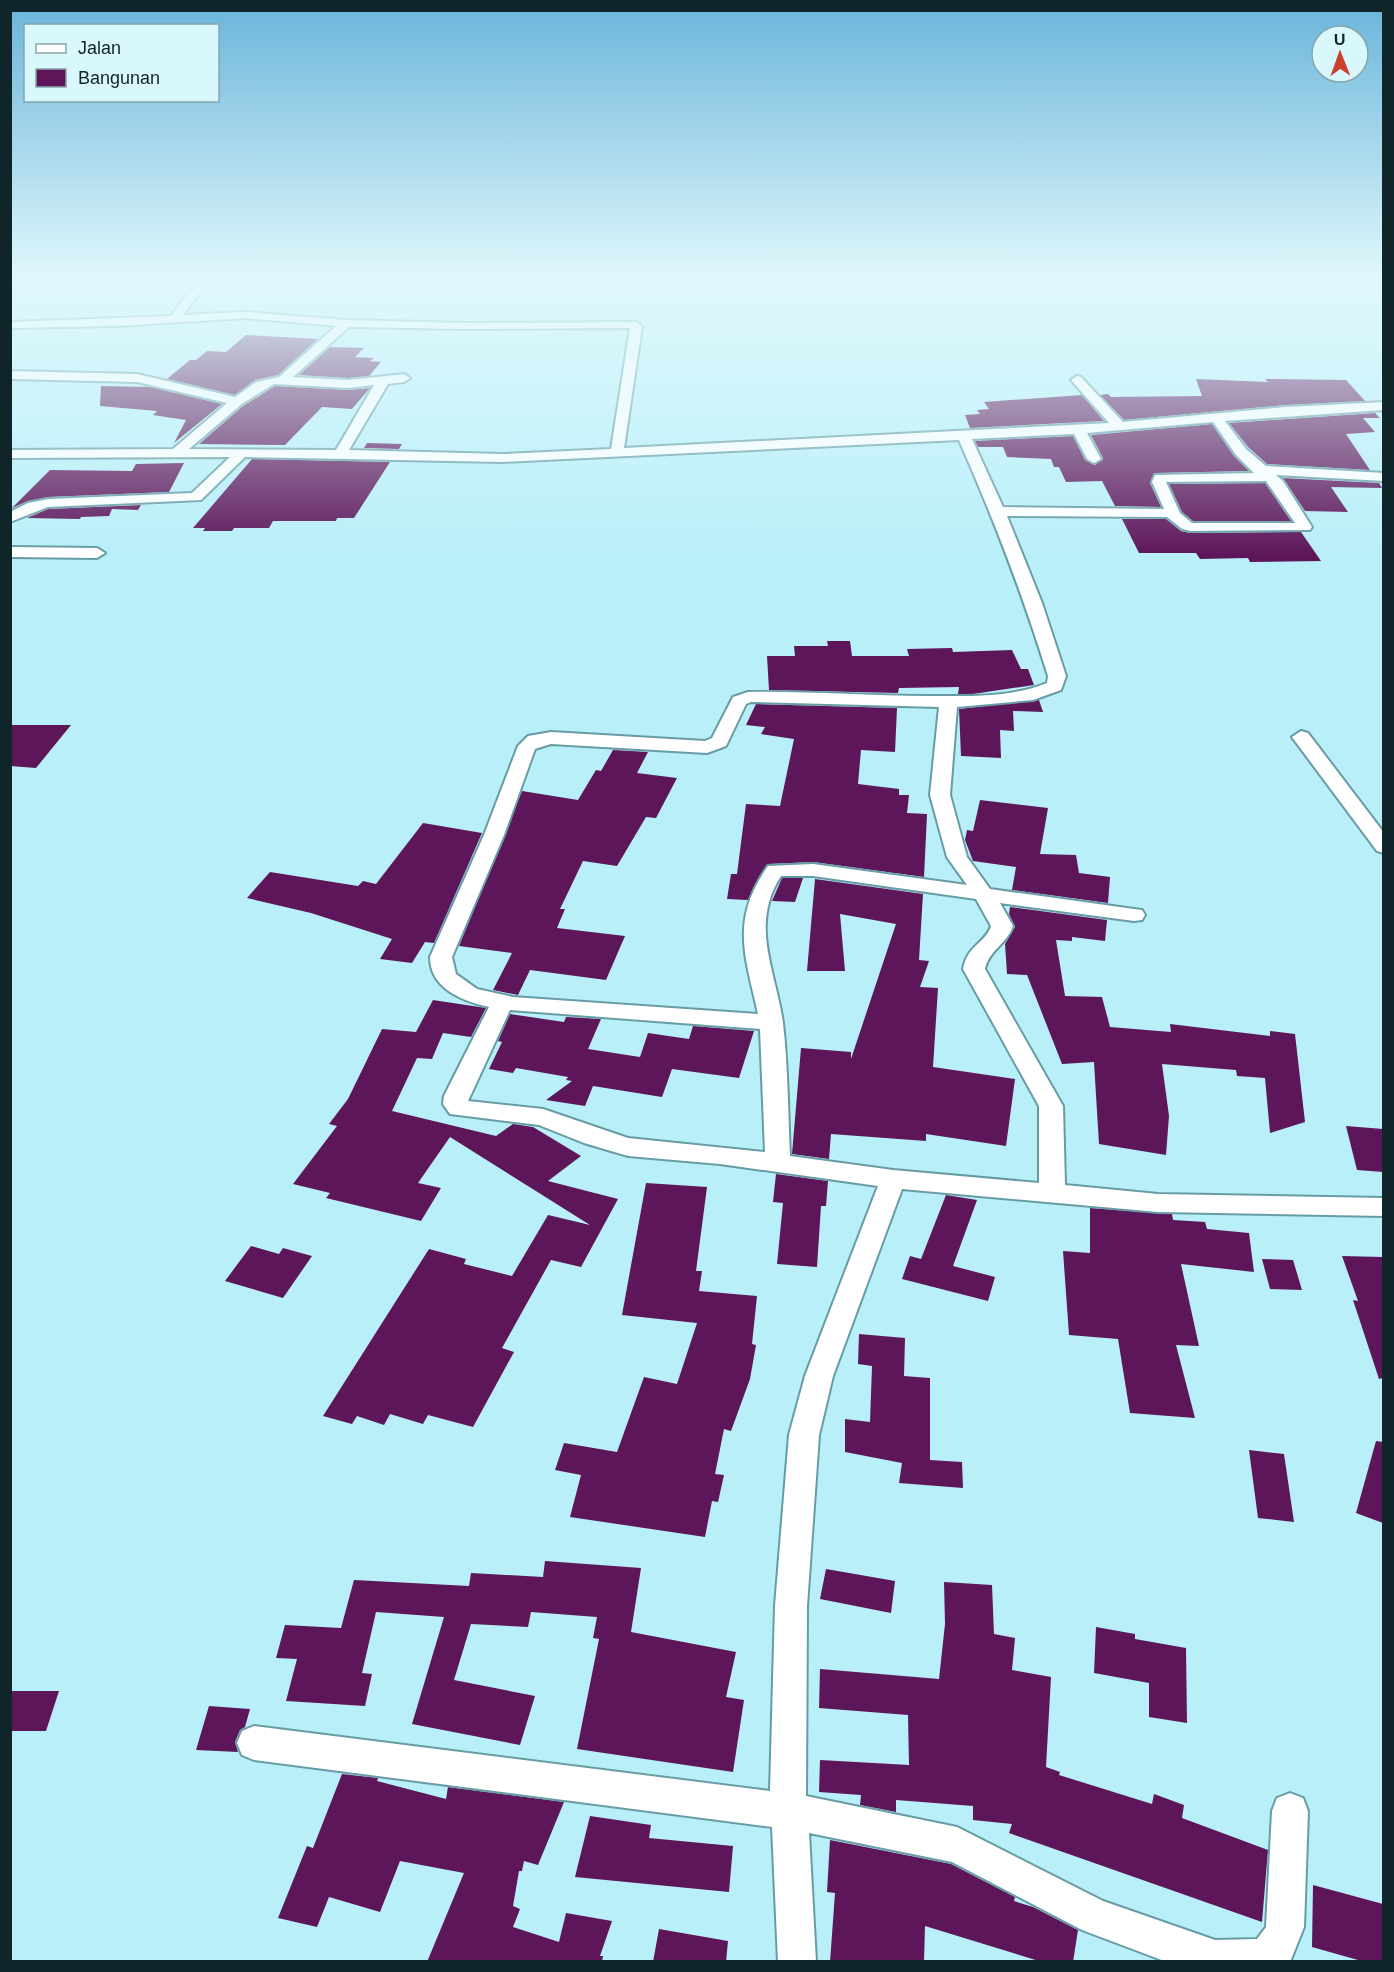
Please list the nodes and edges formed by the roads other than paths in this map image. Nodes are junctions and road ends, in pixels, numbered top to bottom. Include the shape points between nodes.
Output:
1 (292, 372) edge
2 (629, 372) edge
3 (10, 375) edge
4 (384, 378) junction
5 (404, 378) dead end
6 (283, 380) junction
7 (1077, 380) dead end
8 (237, 401) junction
9 (1383, 406) edge
10 (1216, 417) junction
11 (1120, 427) junction
12 (1079, 430) junction
13 (964, 436) junction
14 (617, 452) junction
15 (177, 453) junction
16 (242, 453) junction
17 (10, 454) edge
18 (340, 454) junction
19 (1094, 459) dead end
20 (1264, 474) junction
21 (1383, 477) edge
22 (998, 511) junction
23 (1173, 513) junction
24 (10, 518) edge
25 (10, 552) edge
26 (98, 553) dead end
27 (950, 701) junction
28 (1301, 736) dead end
29 (1383, 847) edge
30 (980, 892) junction
31 (1134, 915) dead end
32 (503, 1001) junction
33 (771, 1022) junction
34 (778, 1163) junction
35 (892, 1179) junction
36 (1052, 1192) junction
37 (1383, 1207) edge
38 (254, 1743) dead end
39 (790, 1812) junction
40 (1290, 1812) dead end
41 (797, 1962) edge

1 - 6 street
2 - 14 street
3 - 8 street via 137,378
4 - 5 street
4 - 6 street via 348,384
4 - 18 street
6 - 8 street via 262,383
7 - 11 street
8 - 15 street
9 - 10 street
10 - 11 street
10 - 20 street via 1241,452
11 - 12 street
12 - 13 street
12 - 19 street
13 - 14 street
13 - 22 street
14 - 18 street via 502,458
15 - 16 street
15 - 17 street
16 - 18 street
16 - 24 street via 196,497 48,503
20 - 21 street via 1314,471
20 - 23 street via 1160,478
20 - 23 street via 1278,484 1305,526 1190,527
22 - 23 street
22 - 27 street via 1034,603 1057,676 1056,686 1023,696
25 - 26 street
27 - 30 street via 940,795 957,857
27 - 32 street via 748,697 739,701 722,738 713,746 551,738 529,743 441,957 440,967 455,986 470,994
28 - 29 street
30 - 31 street
30 - 33 street via 813,870 775,870 765,885 753,925
30 - 36 street via 996,912 1002,931 977,955 974,969 1051,1106
32 - 33 street via 539,1007
32 - 34 street via 456,1096 455,1104 459,1107 543,1118 628,1147
33 - 34 street
34 - 35 street
35 - 36 street
35 - 39 street via 819,1376 804,1434 791,1606
36 - 37 street via 1158,1203
38 - 39 street
39 - 40 street via 957,1845 1095,1917 1215,1959 1250,1960 1266,1957 1277,1947 1285,1927
39 - 41 street

